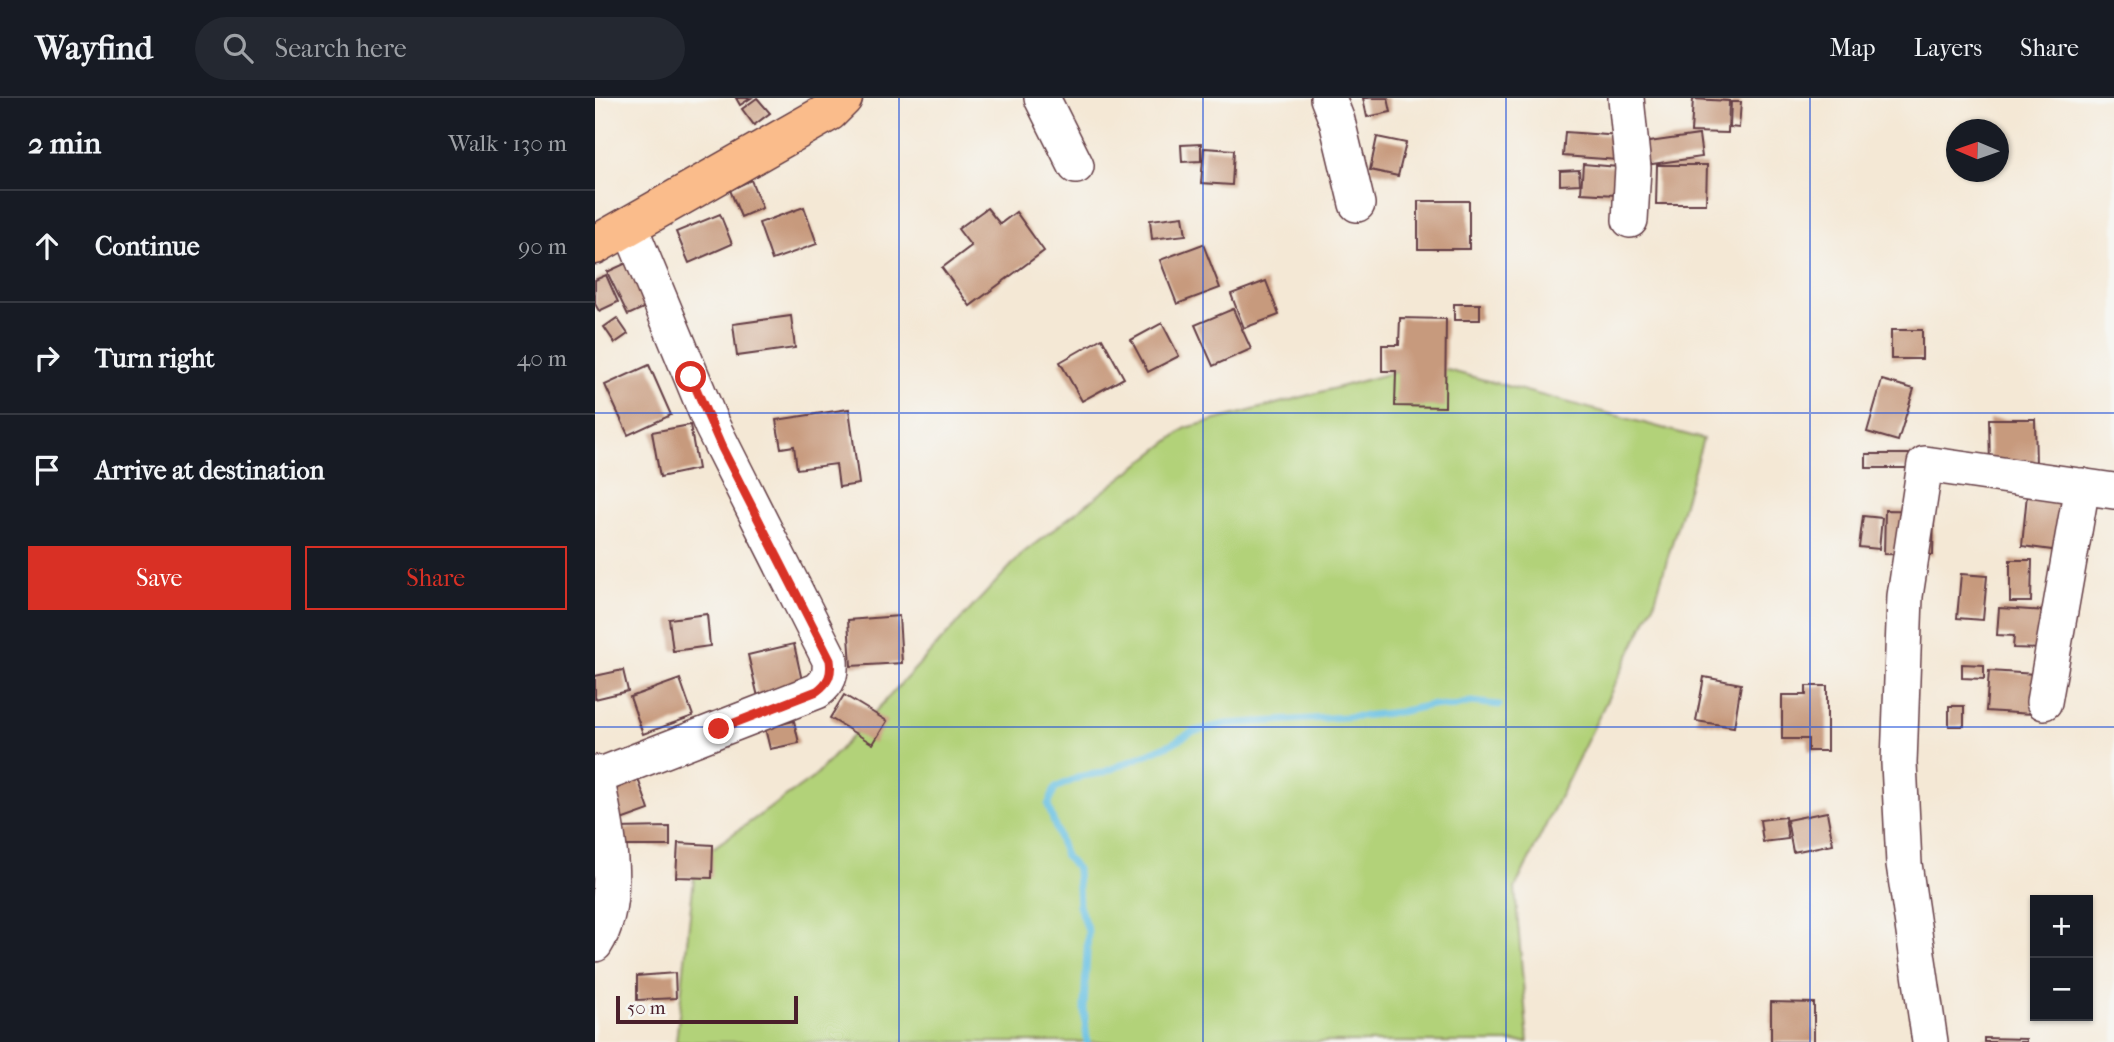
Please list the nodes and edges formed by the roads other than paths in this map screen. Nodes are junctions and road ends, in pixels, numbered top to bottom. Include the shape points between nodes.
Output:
1 (843, 98) edge
2 (1042, 98) edge
3 (1328, 98) edge
4 (1626, 98) edge
5 (1076, 166) dead end
6 (1357, 204) dead end
7 (1630, 220) dead end
8 (629, 225) junction
9 (595, 245) edge
10 (2098, 489) edge
11 (2044, 702) dead end
12 (595, 775) edge
13 (595, 944) edge
14 (1930, 1042) edge

1 - 8 main road via 829,112
2 - 5 street
3 - 6 street
4 - 7 street via 1633,168
8 - 9 main road
8 - 12 street via 712,426 831,669 829,679 817,691
10 - 11 street
10 - 14 street via 1925,464 1905,596 1899,763 1904,864
12 - 13 street via 610,879 606,920

